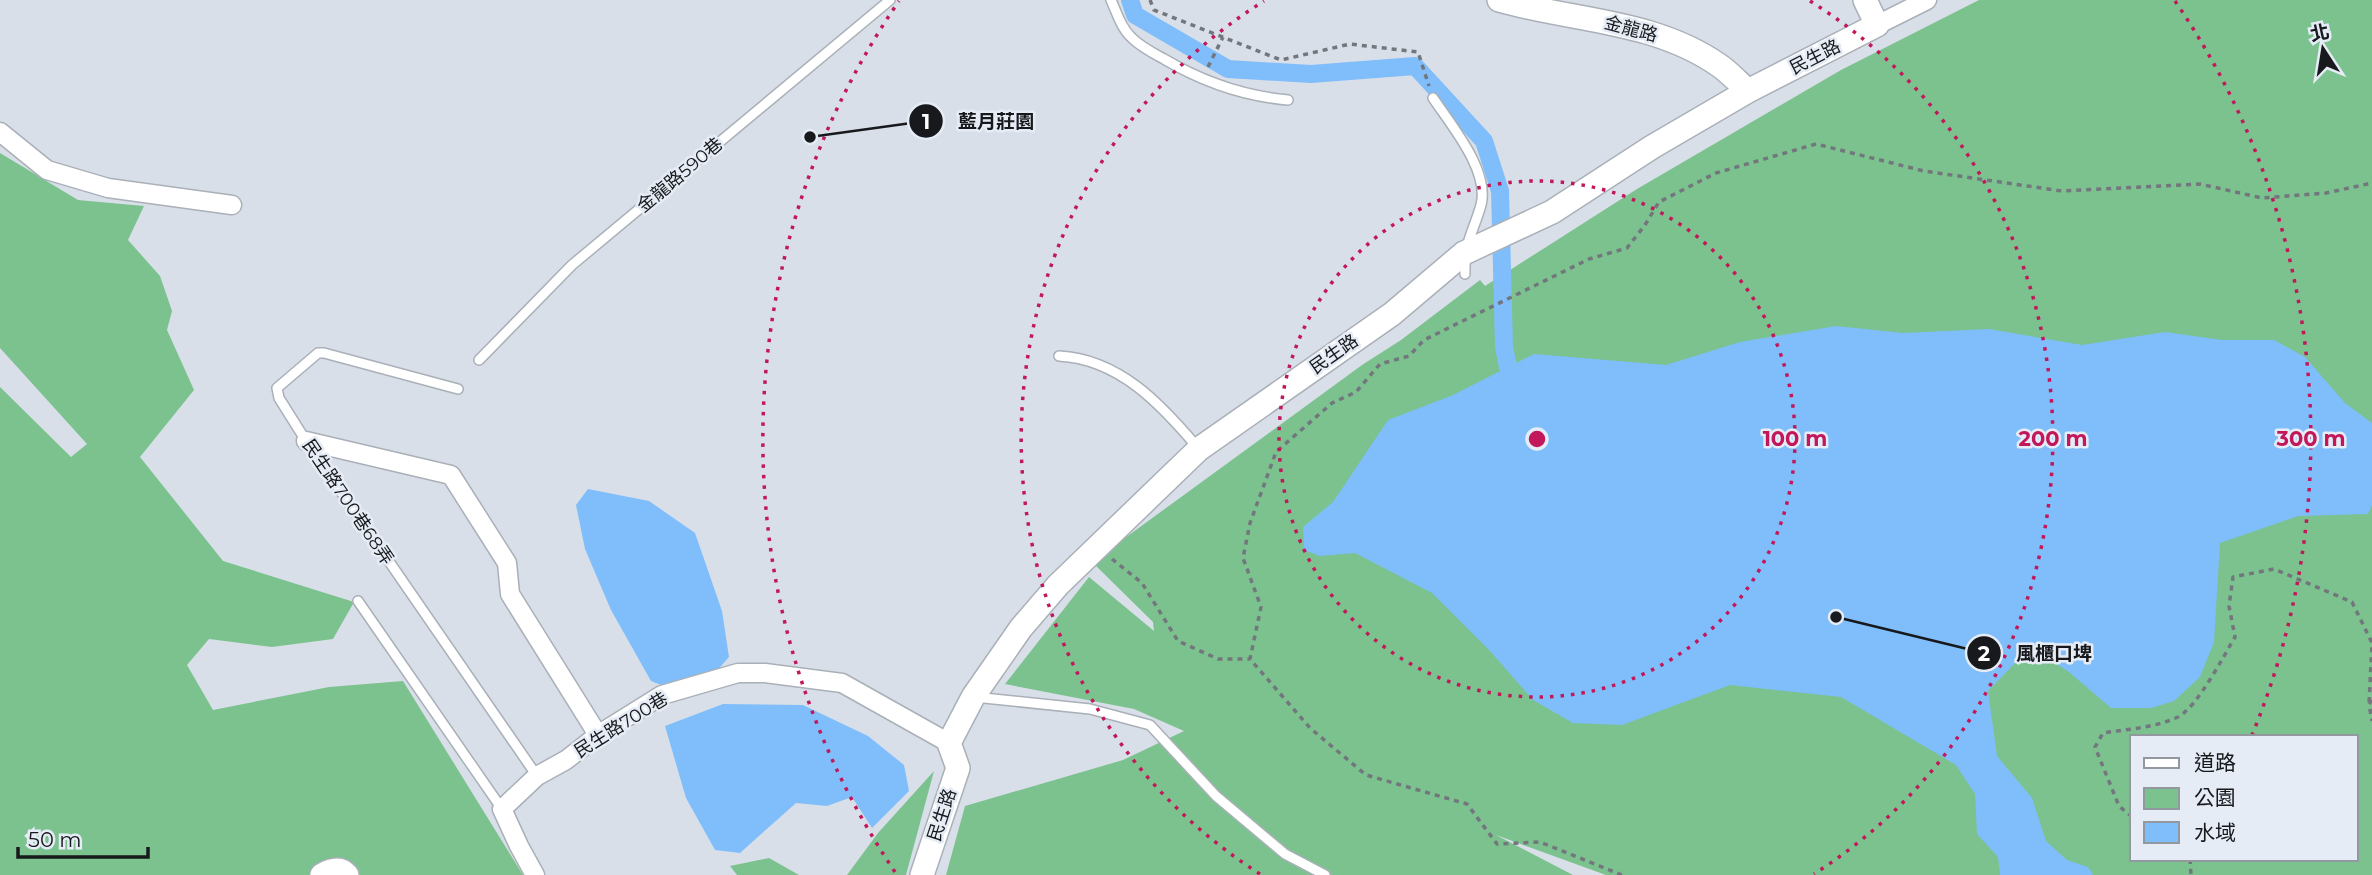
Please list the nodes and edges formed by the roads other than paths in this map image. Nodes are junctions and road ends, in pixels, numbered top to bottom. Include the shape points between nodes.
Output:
1 (890, 0) edge
2 (1111, 0) edge
3 (1499, 0) edge
4 (1865, 0) edge
5 (1927, 0) edge
6 (1877, 24) junction
7 (1748, 91) junction
8 (1433, 98) road end
9 (1288, 100) dead end
10 (0, 132) edge
11 (232, 205) dead end
12 (1464, 263) junction
13 (1059, 356) dead end
14 (479, 360) dead end
15 (458, 389) dead end
16 (306, 440) junction
17 (1199, 449) junction
18 (358, 600) dead end
19 (973, 697) junction
20 (598, 735) junction
21 (949, 743) junction
22 (537, 776) junction
23 (502, 809) junction
24 (322, 875) edge
25 (347, 875) edge
26 (535, 875) edge
27 (922, 875) edge
28 (1325, 875) edge

1 - 14 lane, 金龍路590巷 via 572,265
2 - 9 lane via 1122,25 1147,50 1202,79 1254,96
3 - 7 street, 金龍路 via 1647,31 1721,66
4 - 6 street
5 - 6 street, 民生路
6 - 7 street, 民生路
7 - 12 street, 民生路
8 - 12 lane via 1478,170 1483,190
10 - 11 street via 47,170 108,188
12 - 17 street, 民生路
13 - 17 lane via 1080,357 1118,372 1168,412
15 - 16 lane, 民生路700巷68弄 via 318,354 277,388
16 - 20 street via 451,475 507,563 510,594
16 - 22 lane, 民生路700巷68弄
17 - 19 street, 民生路 via 1058,584
18 - 23 lane
19 - 21 street, 民生路
19 - 28 lane via 1090,709 1150,725 1216,796 1285,854
20 - 21 street, 民生路700巷 via 662,695 738,673 765,673 842,683
20 - 22 street, 民生路700巷
21 - 27 street, 民生路 via 958,768
22 - 23 street, 民生路700巷
23 - 26 street
24 - 25 street via 338,869

